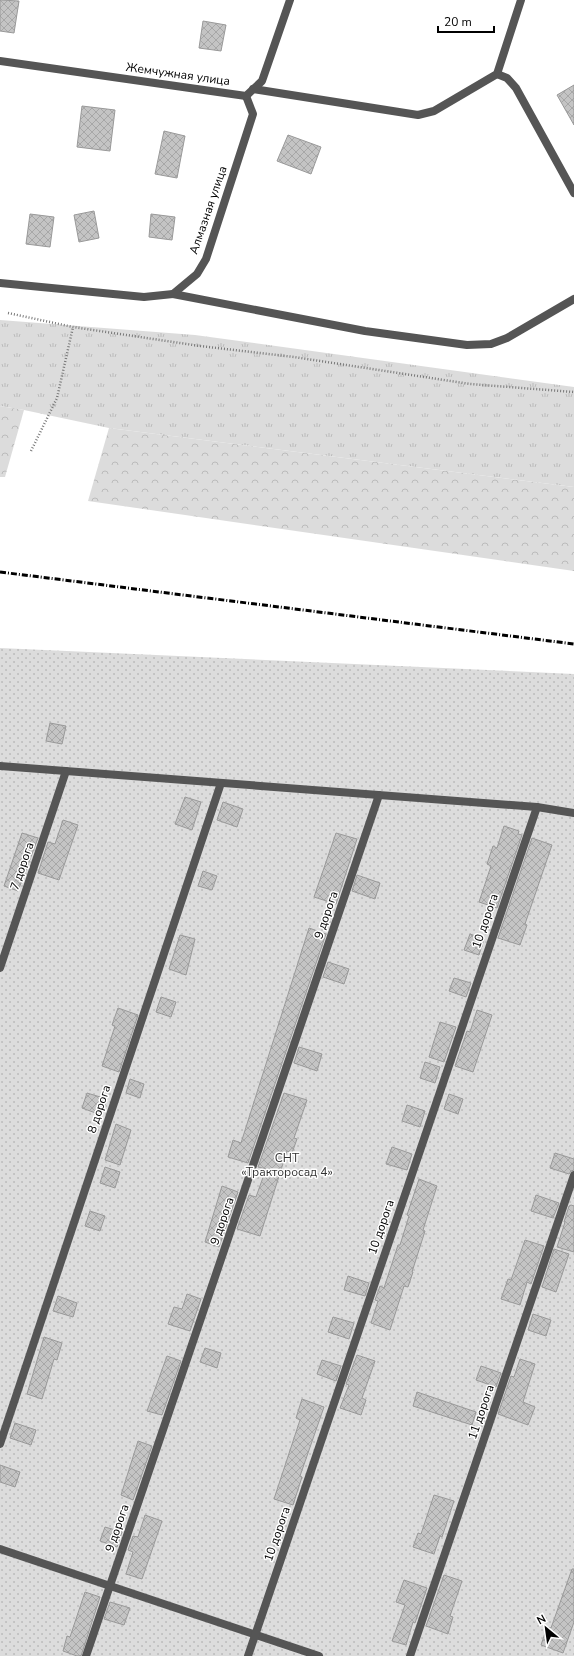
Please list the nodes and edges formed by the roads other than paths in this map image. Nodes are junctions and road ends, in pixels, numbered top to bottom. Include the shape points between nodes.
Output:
1 (290, 0) edge
2 (521, 0) edge
3 (0, 61) edge
4 (497, 74) junction
5 (253, 89) junction
6 (246, 96) junction
7 (574, 193) edge
8 (0, 283) edge
9 (173, 294) junction
10 (574, 299) edge
11 (0, 766) edge
12 (66, 771) junction
13 (221, 783) junction
14 (380, 795) junction
15 (536, 807) junction
16 (574, 813) edge
17 (0, 968) edge
18 (574, 1175) edge
19 (0, 1444) edge
20 (0, 1549) edge
21 (110, 1587) junction
22 (255, 1634) junction
23 (86, 1656) edge
24 (248, 1656) edge
25 (320, 1656) edge
26 (410, 1656) edge

1 - 5 street via 262,81
2 - 4 street
3 - 6 street, Жемчужная улица
4 - 5 street via 434,111 418,115
4 - 7 street via 507,78 516,88
5 - 6 street
6 - 9 street, Алмазная улица via 253,114 206,259 197,274
8 - 9 street via 144,297
9 - 10 street via 365,331 467,345 491,344 507,338
11 - 12 street
12 - 13 street
12 - 17 street, 7 дорога
13 - 14 street
13 - 19 street, 8 дорога
14 - 15 street
14 - 21 street, 9 дорога
15 - 16 street
15 - 22 street, 10 дорога
18 - 26 street, 11 дорога
20 - 21 street
21 - 22 street
21 - 23 street, 9 дорога
22 - 24 street, 10 дорога
22 - 25 street

